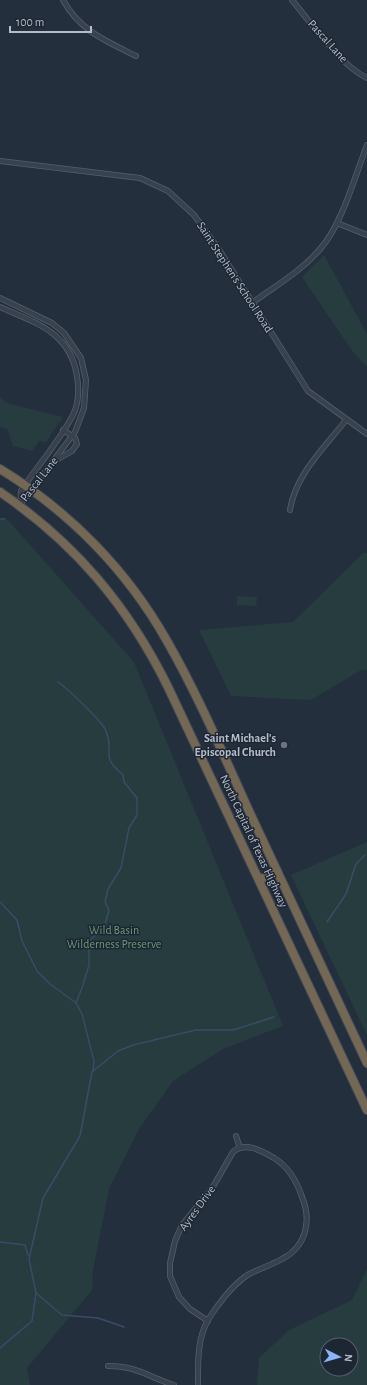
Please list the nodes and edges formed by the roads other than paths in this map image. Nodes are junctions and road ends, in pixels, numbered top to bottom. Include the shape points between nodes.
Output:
1 (63, 0) edge
2 (292, 0) edge
3 (136, 56) dead end
4 (367, 78) edge
5 (367, 145) edge
6 (0, 161) edge
7 (337, 223) junction
8 (367, 235) edge
9 (0, 298) edge
10 (252, 303) junction
11 (0, 307) edge
12 (27, 310) junction
13 (23, 317) junction
14 (74, 345) junction
15 (67, 349) junction
16 (72, 417) junction
17 (346, 420) junction
18 (80, 421) junction
19 (64, 430) junction
20 (367, 434) edge
21 (72, 436) junction
22 (52, 464) junction
23 (0, 469) edge
24 (25, 485) junction
25 (33, 490) junction
26 (0, 492) edge
27 (20, 505) junction
28 (290, 510) dead end
29 (277, 871) junction
30 (259, 880) junction
31 (367, 1063) edge
32 (367, 1110) edge
33 (236, 1136) dead end
34 (240, 1148) junction
35 (208, 1320) junction
36 (108, 1366) dead end
37 (174, 1385) edge
38 (198, 1385) edge

1 - 3 street via 69,11 88,32
2 - 4 street, Pascal Lane via 336,53
5 - 7 street
6 - 10 street, Saint Stephen's School Road via 140,178 168,191 194,215
7 - 8 street
7 - 10 street via 322,248 303,267
9 - 12 street, Pascal Lane
10 - 17 street, Saint Stephen's School Road via 308,391
11 - 13 street, Pascal Lane
12 - 13 street
12 - 14 street, Pascal Lane via 52,323
13 - 15 street, Pascal Lane via 53,333
14 - 15 street
14 - 18 street, Pascal Lane via 84,365 86,380 86,399
15 - 16 street, Pascal Lane via 75,364 78,387 78,399
16 - 18 street
16 - 19 street, Pascal Lane
17 - 20 street, Saint Stephen's School Road
17 - 28 street via 299,482 292,496
18 - 21 street, Pascal Lane
19 - 21 street
19 - 24 street, Pascal Lane
21 - 22 street, Pascal Lane
21 - 22 street via 77,442 76,448
22 - 25 street, Pascal Lane
23 - 24 highway, North Capital of Texas Highway
24 - 25 highway, North Capital of Texas Highway
24 - 27 street, Pascal Lane via 20,493
25 - 27 street, Pascal Lane
25 - 29 highway, North Capital of Texas Highway via 100,550 128,582 152,616 193,691
26 - 27 highway, North Capital of Texas Highway
27 - 30 highway, North Capital of Texas Highway via 57,536 92,571 140,635 168,687
29 - 30 highway
29 - 31 highway, North Capital of Texas Highway
30 - 32 highway, North Capital of Texas Highway
33 - 34 street
34 - 35 street, Ayres Drive via 233,1152 214,1185 182,1225 172,1254 170,1276 175,1292 186,1305
34 - 35 street via 250,1147 260,1151 288,1170 298,1186 305,1205 306,1227 302,1240 293,1251 241,1280
35 - 38 street via 200,1345
36 - 37 street via 134,1369

